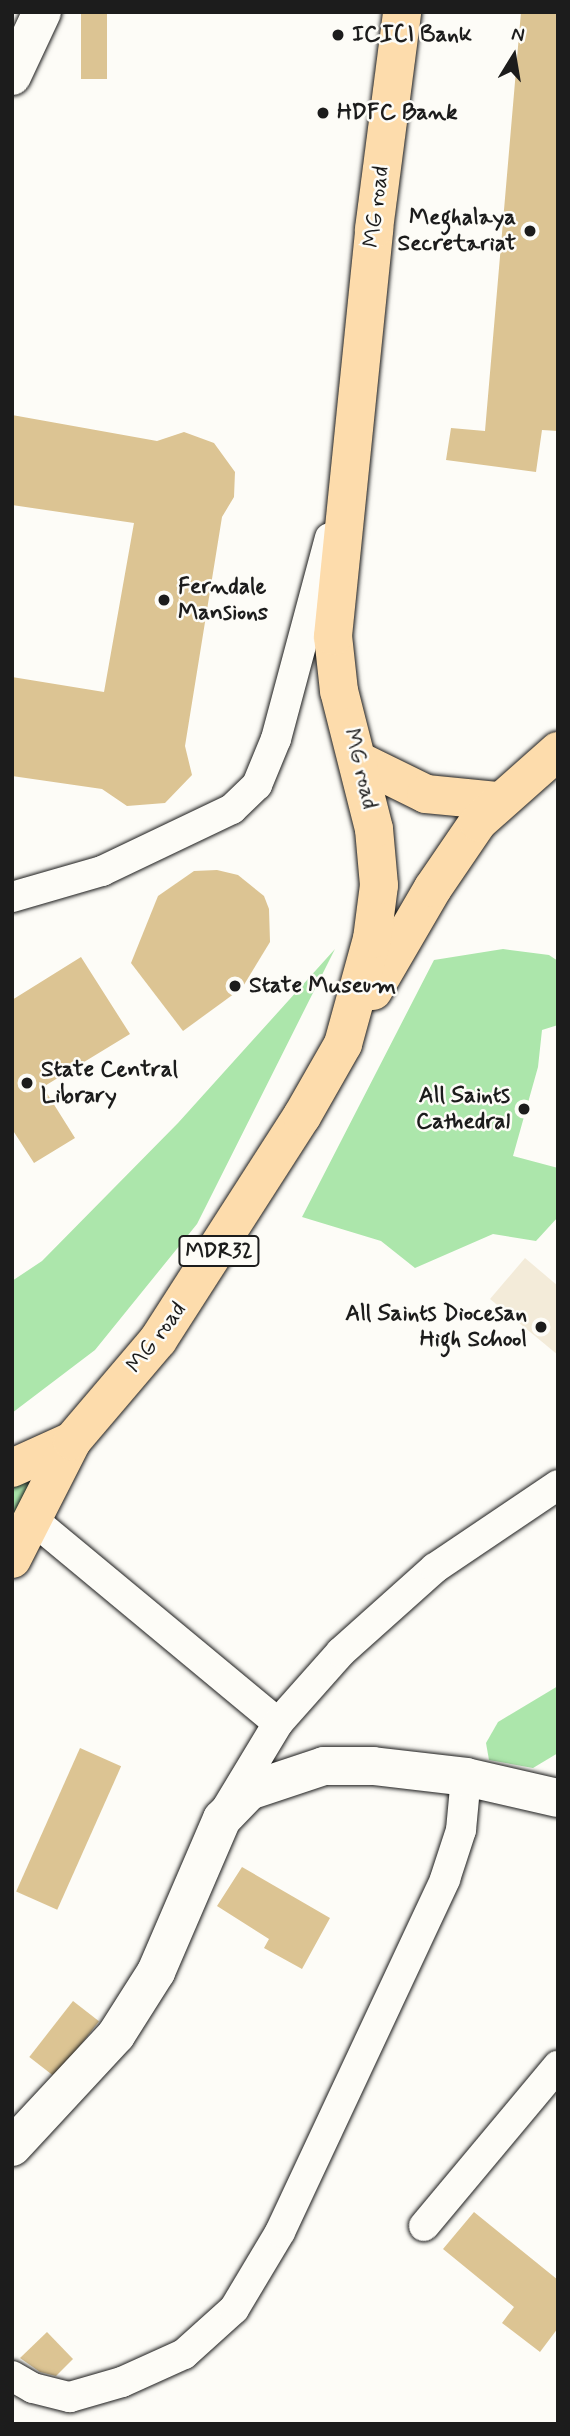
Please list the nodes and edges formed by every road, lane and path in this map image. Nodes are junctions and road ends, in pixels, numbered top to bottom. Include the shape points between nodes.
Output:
1 (42, 12) edge
2 (402, 12) edge
3 (12, 76) edge
4 (350, 463) junction
5 (558, 751) edge
6 (359, 761) junction
7 (497, 801) junction
8 (12, 897) edge
9 (343, 1044) junction
10 (72, 1441) junction
11 (12, 1468) edge
12 (558, 1485) edge
13 (31, 1518) junction
14 (12, 1559) edge
15 (278, 1723) junction
16 (466, 1777) junction
17 (558, 1798) edge
18 (222, 1819) junction
19 (558, 2066) edge
20 (12, 2147) edge
21 (424, 2226) dead end
22 (12, 2376) edge

1 - 3 street
2 - 4 main road, MG road
4 - 6 main road, MG road via 333,636 340,691
4 - 8 street via 276,739 257,785 232,809 102,871
5 - 7 main road, MDR32
6 - 7 main road via 426,793
6 - 9 main road, MG road via 374,828 379,885 372,939
7 - 9 main road, MDR32 via 433,888
9 - 10 main road, MG road / MDR32 via 203,1275 158,1340
10 - 11 main road, MG road / MDR32
10 - 13 main road, MG road / MDR32
12 - 15 street via 435,1568 341,1652
13 - 14 main road, MG road / MDR32
13 - 15 street
15 - 18 street
16 - 17 street
16 - 18 street via 373,1766 324,1766 249,1791
16 - 22 street via 461,1829 445,1879 280,2232 234,2309 184,2354 122,2382 70,2397 33,2388
18 - 20 street via 150,1982 116,2035
19 - 21 street

